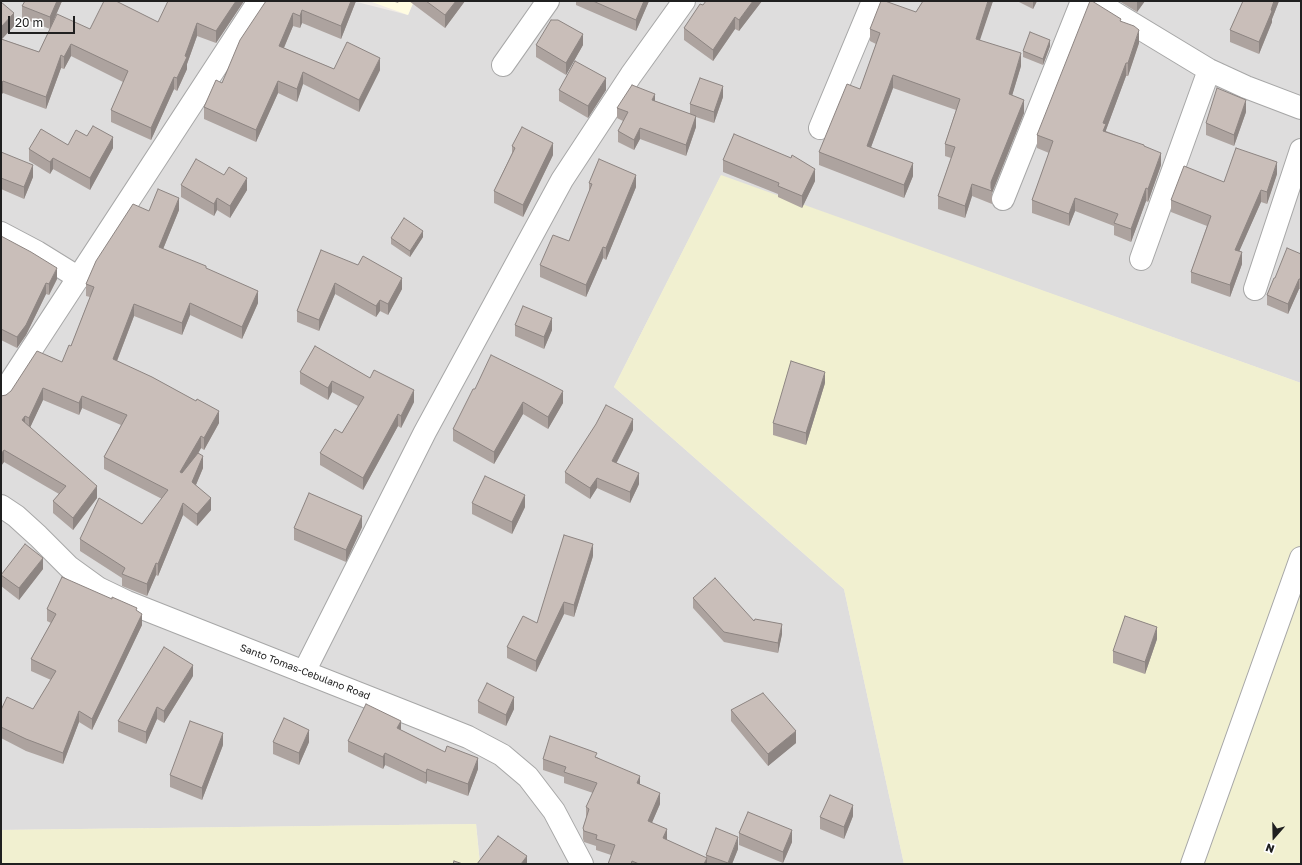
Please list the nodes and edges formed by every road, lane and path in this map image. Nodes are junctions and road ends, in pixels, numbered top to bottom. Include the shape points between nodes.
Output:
1 (259, 1) edge
2 (548, 1) edge
3 (684, 1) edge
4 (873, 1) edge
5 (1082, 1) edge
6 (1095, 1) edge
7 (503, 65) dead end
8 (1210, 70) junction
9 (1301, 108) edge
10 (820, 128) dead end
11 (1301, 150) edge
12 (1003, 199) dead end
13 (1, 233) edge
14 (1141, 259) dead end
15 (79, 278) junction
16 (1256, 289) dead end
17 (1, 396) edge
18 (1, 506) edge
19 (1301, 558) edge
20 (304, 672) junction
21 (582, 864) edge
22 (1192, 864) edge

1 - 15 street
2 - 7 street
3 - 20 street via 631,75 562,180 425,432
4 - 10 street
5 - 12 street
6 - 8 street
8 - 9 street
8 - 14 street
11 - 16 street
13 - 15 street
15 - 17 street
18 - 20 street, Santo Tomas-Cebulano Road via 16,516 69,567 98,588 127,602
19 - 22 street
20 - 21 street, Santo Tomas-Cebulano Road via 468,737 502,755 528,777 554,811

